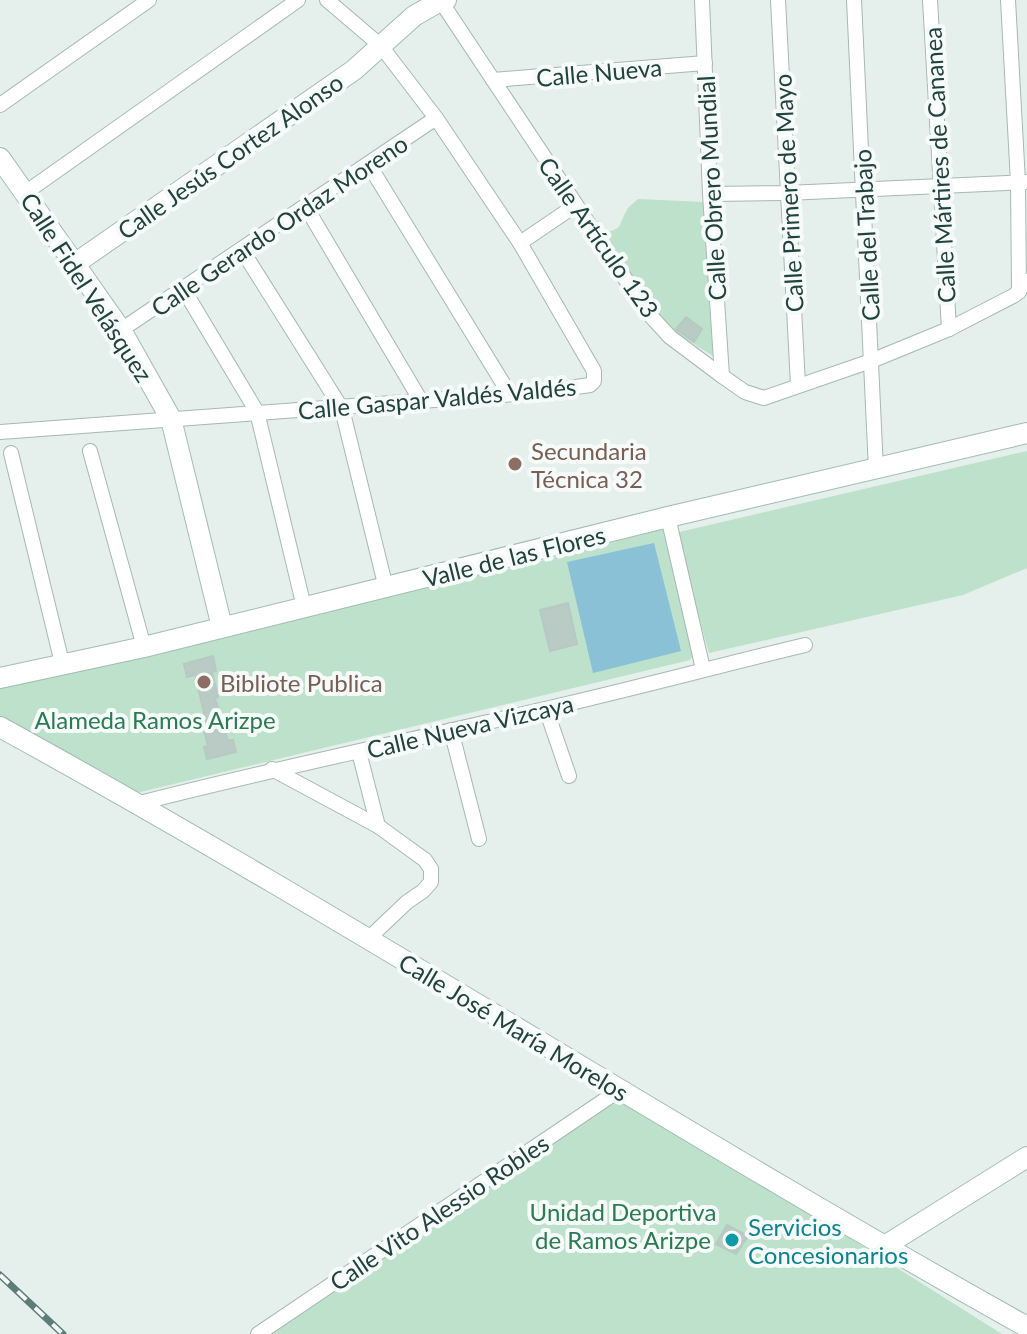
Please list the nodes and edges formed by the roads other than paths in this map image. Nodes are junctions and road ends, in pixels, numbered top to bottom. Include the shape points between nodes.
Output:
1 (149, 0) edge
2 (298, 0) edge
3 (327, 0) edge
4 (440, 0) edge
5 (446, 0) edge
6 (702, 0) edge
7 (778, 0) edge
8 (854, 0) edge
9 (930, 0) edge
10 (1008, 0) edge
11 (381, 46) junction
12 (705, 63) junction
13 (493, 80) junction
14 (0, 105) edge
15 (436, 118) junction
16 (0, 158) edge
17 (369, 165) junction
18 (1022, 182) edge
19 (939, 187) junction
20 (864, 188) junction
21 (25, 193) junction
22 (787, 193) junction
23 (710, 194) junction
24 (576, 205) junction
25 (306, 207) junction
26 (520, 243) junction
27 (242, 250) junction
28 (76, 263) junction
29 (1023, 286) edge
30 (184, 290) junction
31 (949, 329) junction
32 (121, 330) junction
33 (871, 361) junction
34 (722, 376) junction
35 (798, 385) junction
36 (509, 393) junction
37 (421, 401) junction
38 (342, 409) junction
39 (257, 412) junction
40 (171, 419) junction
41 (0, 432) edge
42 (1027, 433) edge
43 (90, 451) dead end
44 (11, 453) dead end
45 (876, 470) junction
46 (668, 517) junction
47 (386, 588) junction
48 (304, 607) junction
49 (222, 627) junction
50 (805, 645) dead end
51 (144, 647) junction
52 (62, 663) junction
53 (703, 669) junction
54 (0, 678) edge
55 (546, 709) junction
56 (0, 727) edge
57 (451, 730) junction
58 (359, 752) junction
59 (272, 769) junction
60 (569, 776) dead end
61 (136, 804) junction
62 (378, 826) junction
63 (479, 839) dead end
64 (367, 940) junction
65 (621, 1089) junction
66 (1027, 1157) edge
67 (883, 1247) junction
68 (1027, 1327) edge
69 (258, 1334) edge

1 - 14 street
2 - 21 street
3 - 11 street, Calle Gaspar Valdés Valdés
4 - 5 street
4 - 11 street, Calle Jesús Cortez Alonso
4 - 13 street, Calle Artículo 123
6 - 12 street, Calle Obrero Mundial
7 - 22 street, Calle Primero de Mayo
8 - 20 street, Calle del Trabajo
9 - 19 street, Calle Mártires de Cananea
10 - 18 street
11 - 15 street, Calle Gaspar Valdés Valdés
11 - 28 street, Calle Jesús Cortez Alonso
12 - 13 street, Calle Nueva
12 - 23 street, Calle Obrero Mundial
13 - 24 street, Calle Artículo 123
15 - 17 street, Calle Gerardo Ordaz Moreno
15 - 26 street, Calle Gaspar Valdés Valdés
16 - 21 street, Calle Fidel Velásquez
17 - 25 street, Calle Gerardo Ordaz Moreno
17 - 36 street
18 - 19 street
18 - 29 street
19 - 20 street
19 - 31 street, Calle Mártires de Cananea
20 - 22 street
20 - 33 street, Calle del Trabajo
21 - 28 street, Calle Fidel Velásquez
22 - 23 street
22 - 35 street, Calle Primero de Mayo
23 - 34 street, Calle Obrero Mundial
24 - 26 street
24 - 34 street, Calle Artículo 123 via 648,313 670,337
25 - 27 street, Calle Gerardo Ordaz Moreno
25 - 37 street
26 - 36 street, Calle Gaspar Valdés Valdés via 594,375 590,385
27 - 30 street, Calle Gerardo Ordaz Moreno
27 - 38 street
28 - 32 street, Calle Fidel Velásquez
29 - 31 street, Calle Artículo 123
30 - 32 street, Calle Gerardo Ordaz Moreno
30 - 39 street
31 - 33 street, Calle Artículo 123
32 - 40 street, Calle Fidel Velásquez
33 - 35 street, Calle Artículo 123
33 - 45 street, Calle del Trabajo
34 - 35 street, Calle Artículo 123 via 764,398
36 - 37 street, Calle Gaspar Valdés Valdés
37 - 38 street, Calle Gaspar Valdés Valdés
38 - 39 street, Calle Gaspar Valdés Valdés
38 - 47 street
39 - 40 street, Calle Gaspar Valdés Valdés
39 - 48 street
40 - 41 street, Calle Gaspar Valdés Valdés
40 - 49 street, Calle Fidel Velásquez
42 - 45 street, Valle de las Flores
43 - 51 street
44 - 52 street
45 - 46 street, Valle de las Flores
46 - 47 street, Valle de las Flores
46 - 53 street
47 - 48 street, Valle de las Flores
48 - 49 street, Valle de las Flores
49 - 51 street, Valle de las Flores
50 - 53 street, Calle Nueva Vizcaya
51 - 52 street, Valle de las Flores
52 - 54 street, Valle de las Flores
53 - 55 street, Calle Nueva Vizcaya
55 - 57 street, Calle Nueva Vizcaya
55 - 60 street
56 - 61 street, Calle José María Morelos
57 - 58 street, Calle Nueva Vizcaya
57 - 63 street
58 - 59 street, Calle Nueva Vizcaya
58 - 62 street
59 - 61 street, Calle Nueva Vizcaya
59 - 62 street
61 - 64 street, Calle José María Morelos
62 - 64 street via 425,860 431,882
64 - 65 street, Calle José María Morelos
65 - 67 street, Calle José María Morelos
65 - 69 street, Calle Vito Alessio Robles
66 - 67 street
67 - 68 street, Calle José María Morelos

